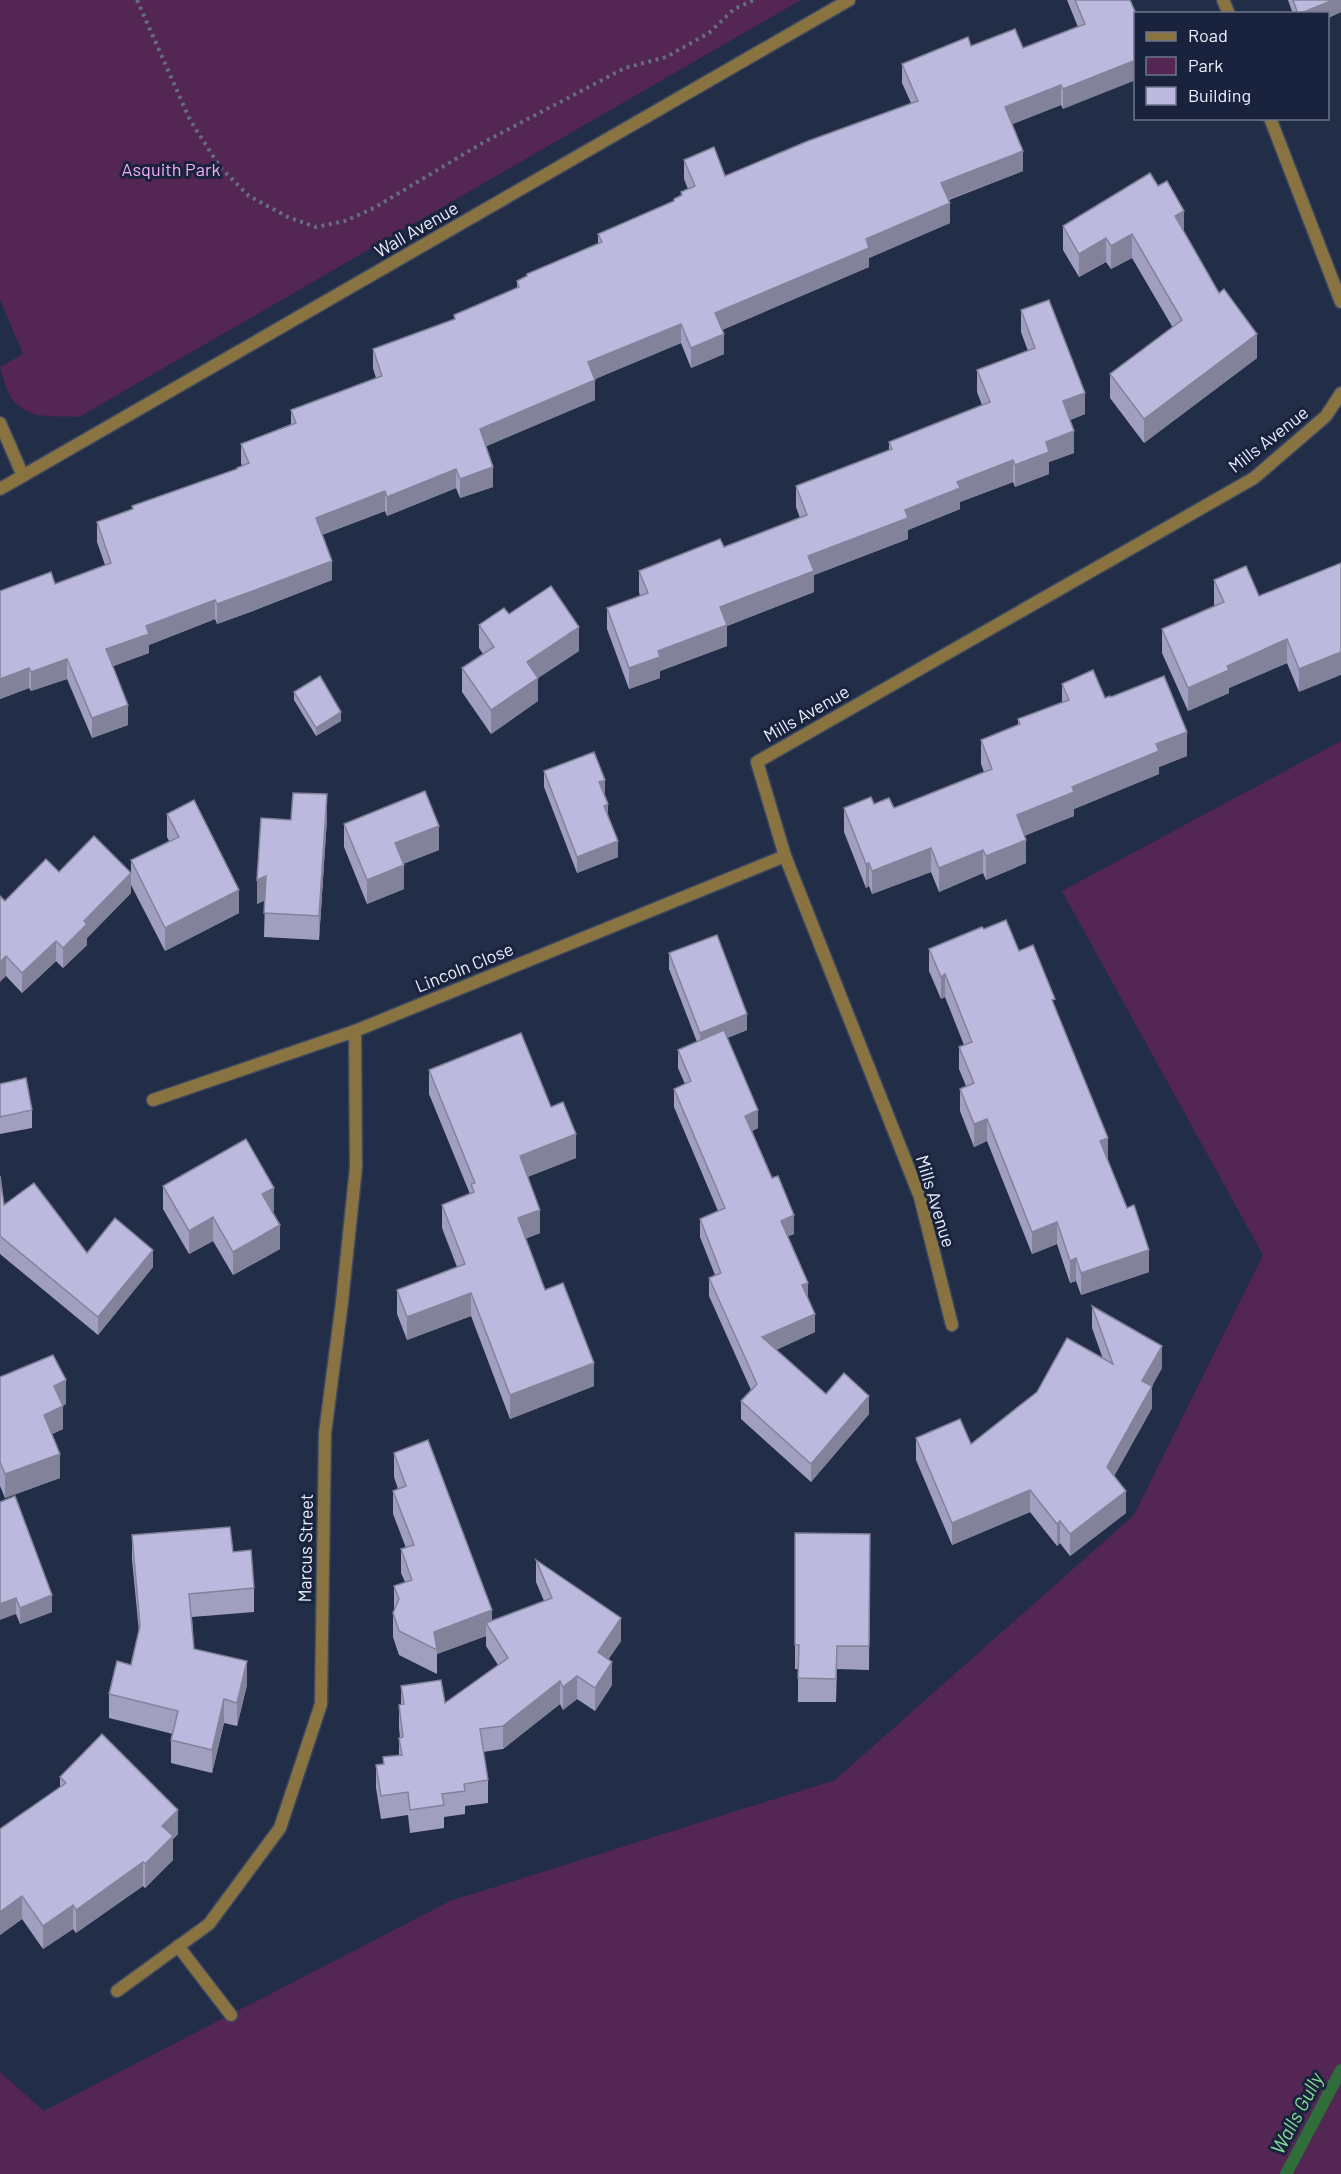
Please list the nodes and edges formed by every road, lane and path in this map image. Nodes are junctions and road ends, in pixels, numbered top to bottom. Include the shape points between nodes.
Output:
1 (137, 0) edge
2 (754, 0) edge
3 (849, 0) edge
4 (1271, 120) edge
5 (1341, 302) edge
6 (1341, 393) edge
7 (0, 423) edge
8 (23, 476) junction
9 (0, 489) edge
10 (785, 856) junction
11 (355, 1031) junction
12 (153, 1100) dead end
13 (952, 1325) dead end
14 (178, 1946) junction
15 (117, 1991) dead end
16 (231, 2015) dead end

1 - 2 path via 190,120 220,167 249,196 316,227 345,221 374,208 484,142 625,68 666,57 709,33 734,9
3 - 8 street, Wall Avenue
4 - 5 street
6 - 10 street, Mills Avenue via 1326,416 1254,478 757,762
7 - 8 street
8 - 9 street, Wall Avenue
10 - 11 street, Lincoln Close
10 - 13 street, Mills Avenue via 920,1197
11 - 12 street, Lincoln Close
11 - 14 street, Marcus Street via 356,1167 325,1432 321,1704 280,1828 209,1924
14 - 15 street, Marcus Street
14 - 16 street

